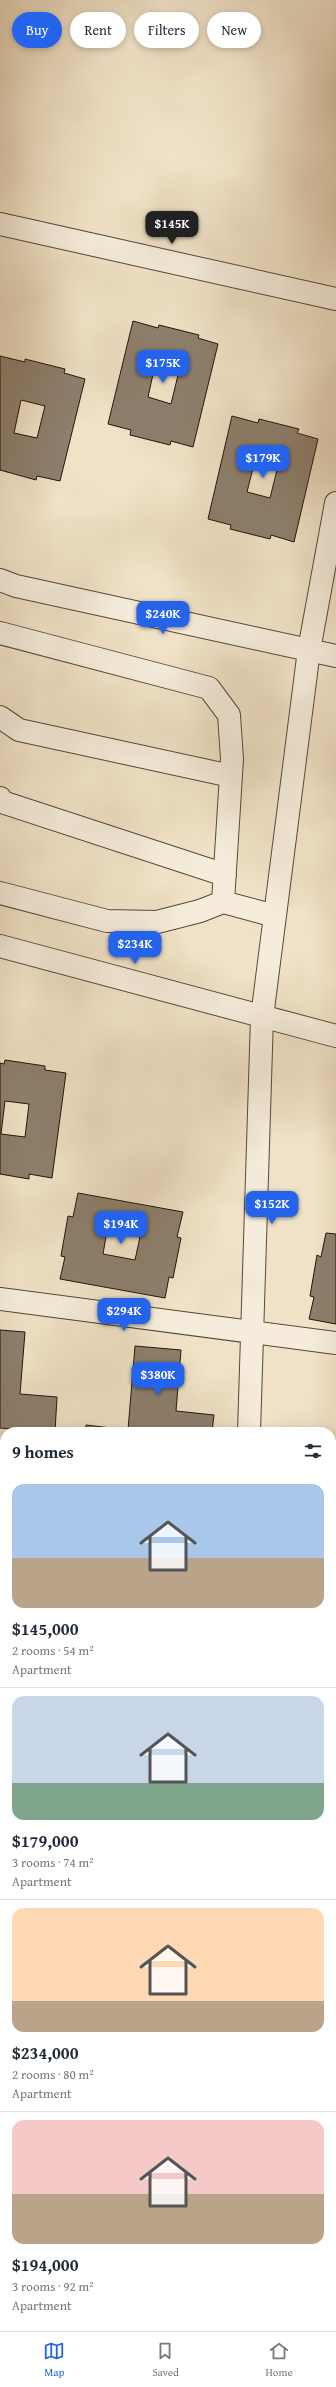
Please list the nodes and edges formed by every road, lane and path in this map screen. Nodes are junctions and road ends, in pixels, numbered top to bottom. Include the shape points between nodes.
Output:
1 (0, 224) edge
2 (336, 299) edge
3 (336, 503) edge
4 (0, 580) edge
5 (1, 638) edge
6 (308, 650) junction
7 (336, 656) edge
8 (0, 717) edge
9 (231, 776) junction
10 (0, 798) edge
11 (225, 875) junction
12 (0, 893) edge
13 (223, 902) junction
14 (275, 916) junction
15 (0, 946) edge
16 (262, 1017) junction
17 (336, 1036) edge
18 (0, 1298) edge
19 (252, 1332) junction
20 (336, 1343) edge
21 (250, 1427) edge

1 - 2 street
3 - 6 street
4 - 6 street via 16,586
5 - 9 street via 209,688 229,715
6 - 7 street
6 - 14 street
8 - 9 street via 19,730
9 - 11 street
10 - 11 street via 2,802
11 - 13 street
12 - 13 street via 107,920 158,922
13 - 14 street
14 - 16 street
15 - 16 street
16 - 17 street
16 - 19 street
18 - 19 street
19 - 20 street
19 - 21 street

